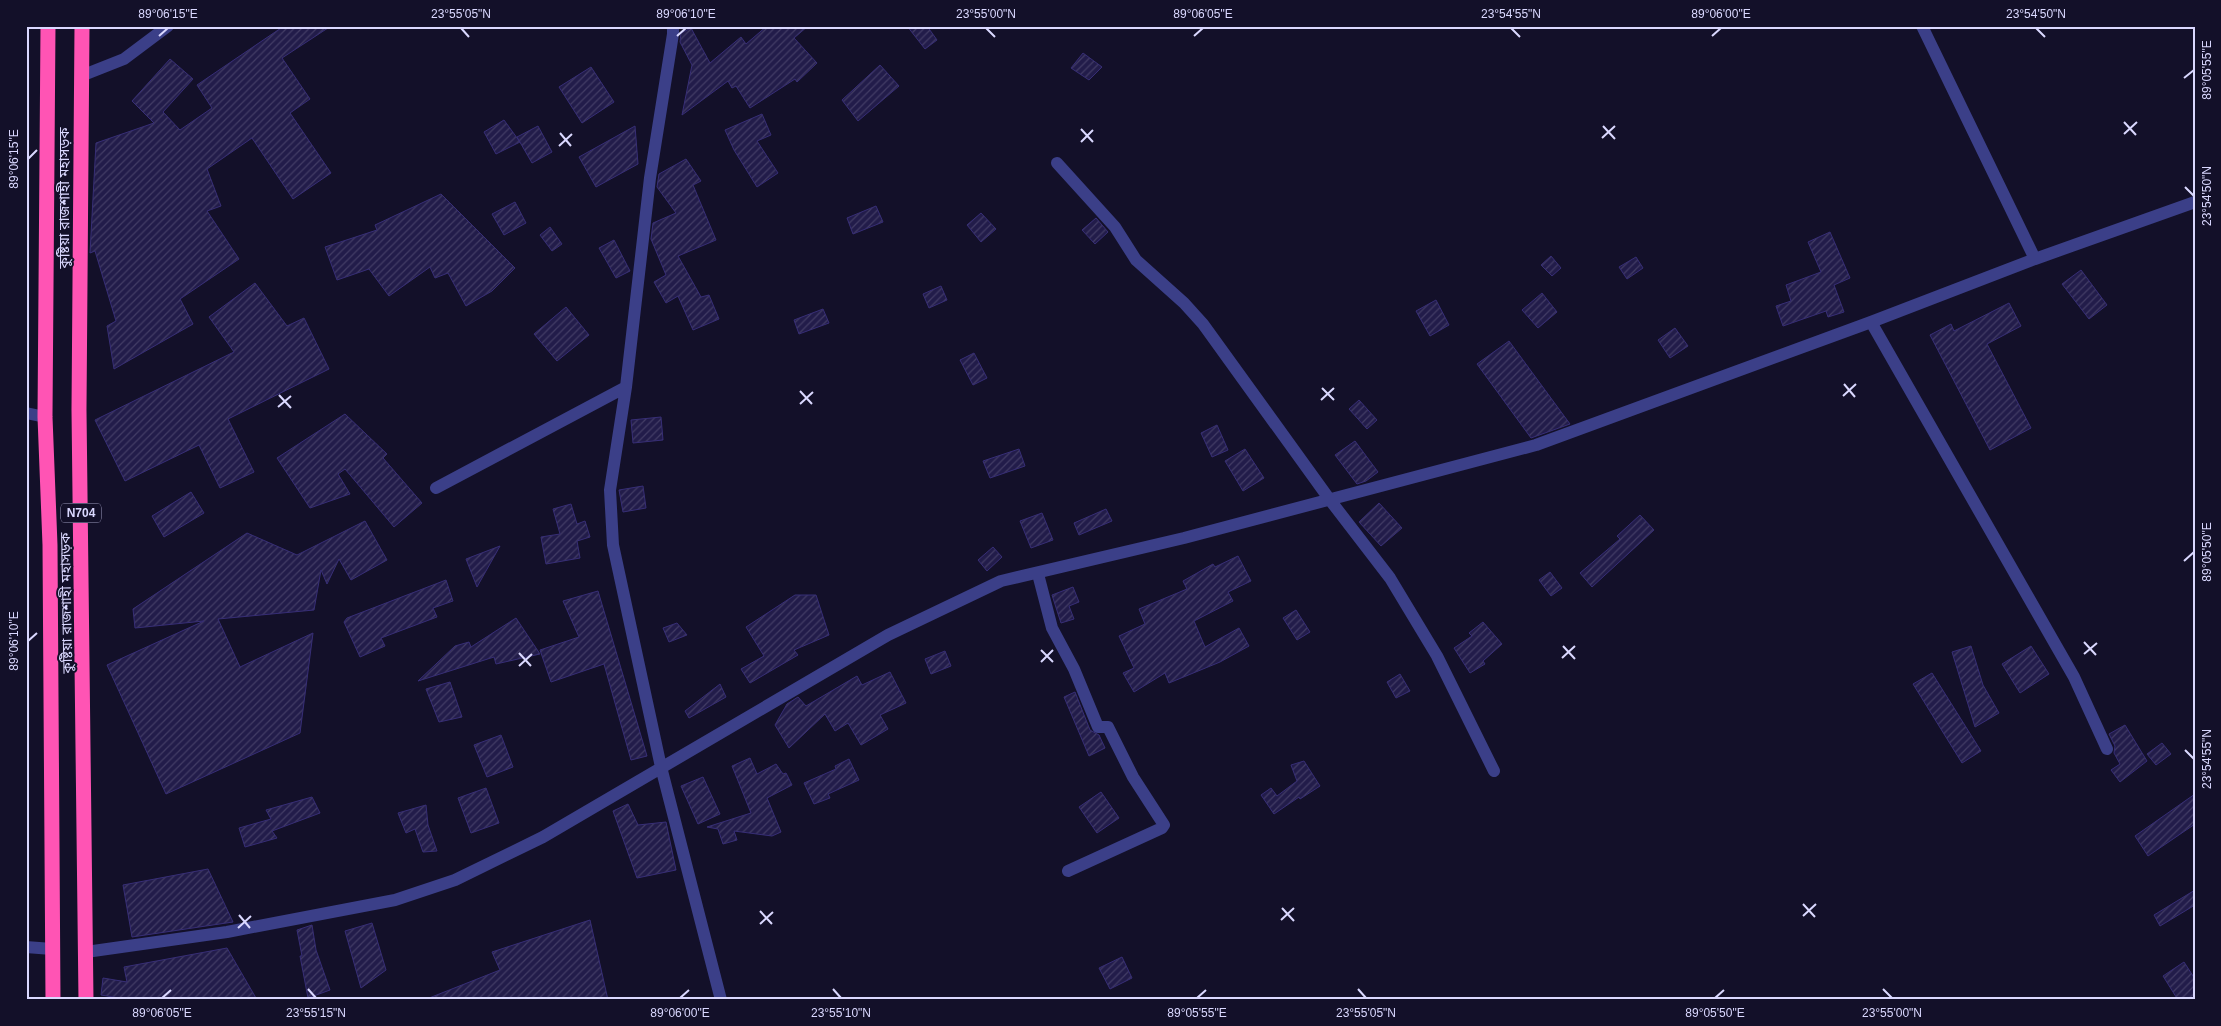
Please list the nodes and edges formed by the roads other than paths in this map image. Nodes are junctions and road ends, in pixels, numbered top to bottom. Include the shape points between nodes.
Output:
1 (48, 26) edge
2 (82, 26) edge
3 (168, 26) edge
4 (673, 26) edge
5 (1922, 26) edge
6 (81, 76) junction
7 (1057, 163) dead end
8 (2195, 202) edge
9 (2035, 259) junction
10 (1871, 322) junction
11 (626, 387) junction
12 (26, 412) edge
13 (45, 417) junction
14 (436, 488) dead end
15 (1330, 500) junction
16 (1038, 574) junction
17 (2107, 749) dead end
18 (661, 767) junction
19 (1494, 771) dead end
20 (1068, 871) dead end
21 (26, 946) edge
22 (52, 949) junction
23 (86, 952) junction
24 (53, 1000) edge
25 (86, 1000) edge
26 (721, 1000) edge

1 - 13 highway, কুষ্টিয়া রাজশাহী মহাসড়ক / N704
2 - 6 highway, কুষ্টিয়া রাজশাহী মহাসড়ক / N704
3 - 6 street via 124,59
4 - 11 street via 650,178
5 - 9 street
6 - 23 highway, কুষ্টিয়া রাজশাহী মহাসড়ক / N704 via 79,410
7 - 15 street via 1115,227 1136,260 1203,324
8 - 9 street
9 - 10 street
10 - 15 street via 1536,445
10 - 17 street via 2069,668
11 - 14 street
11 - 18 street via 610,490 613,545
12 - 13 street
13 - 22 highway, কুষ্টিয়া রাজশাহী মহাসড়ক / N704 via 50,545
15 - 16 street
15 - 19 street via 1390,578 1436,656
16 - 18 street via 1001,581 888,636
16 - 20 street via 1052,628 1074,669 1098,727 1108,727 1133,777 1164,826
18 - 23 street via 543,837 455,880 395,900 227,932
18 - 26 street
21 - 22 street
22 - 24 highway, কুষ্টিয়া রাজশাহী মহাসড়ক / N704
23 - 25 highway, কুষ্টিয়া রাজশাহী মহাসড়ক / N704

